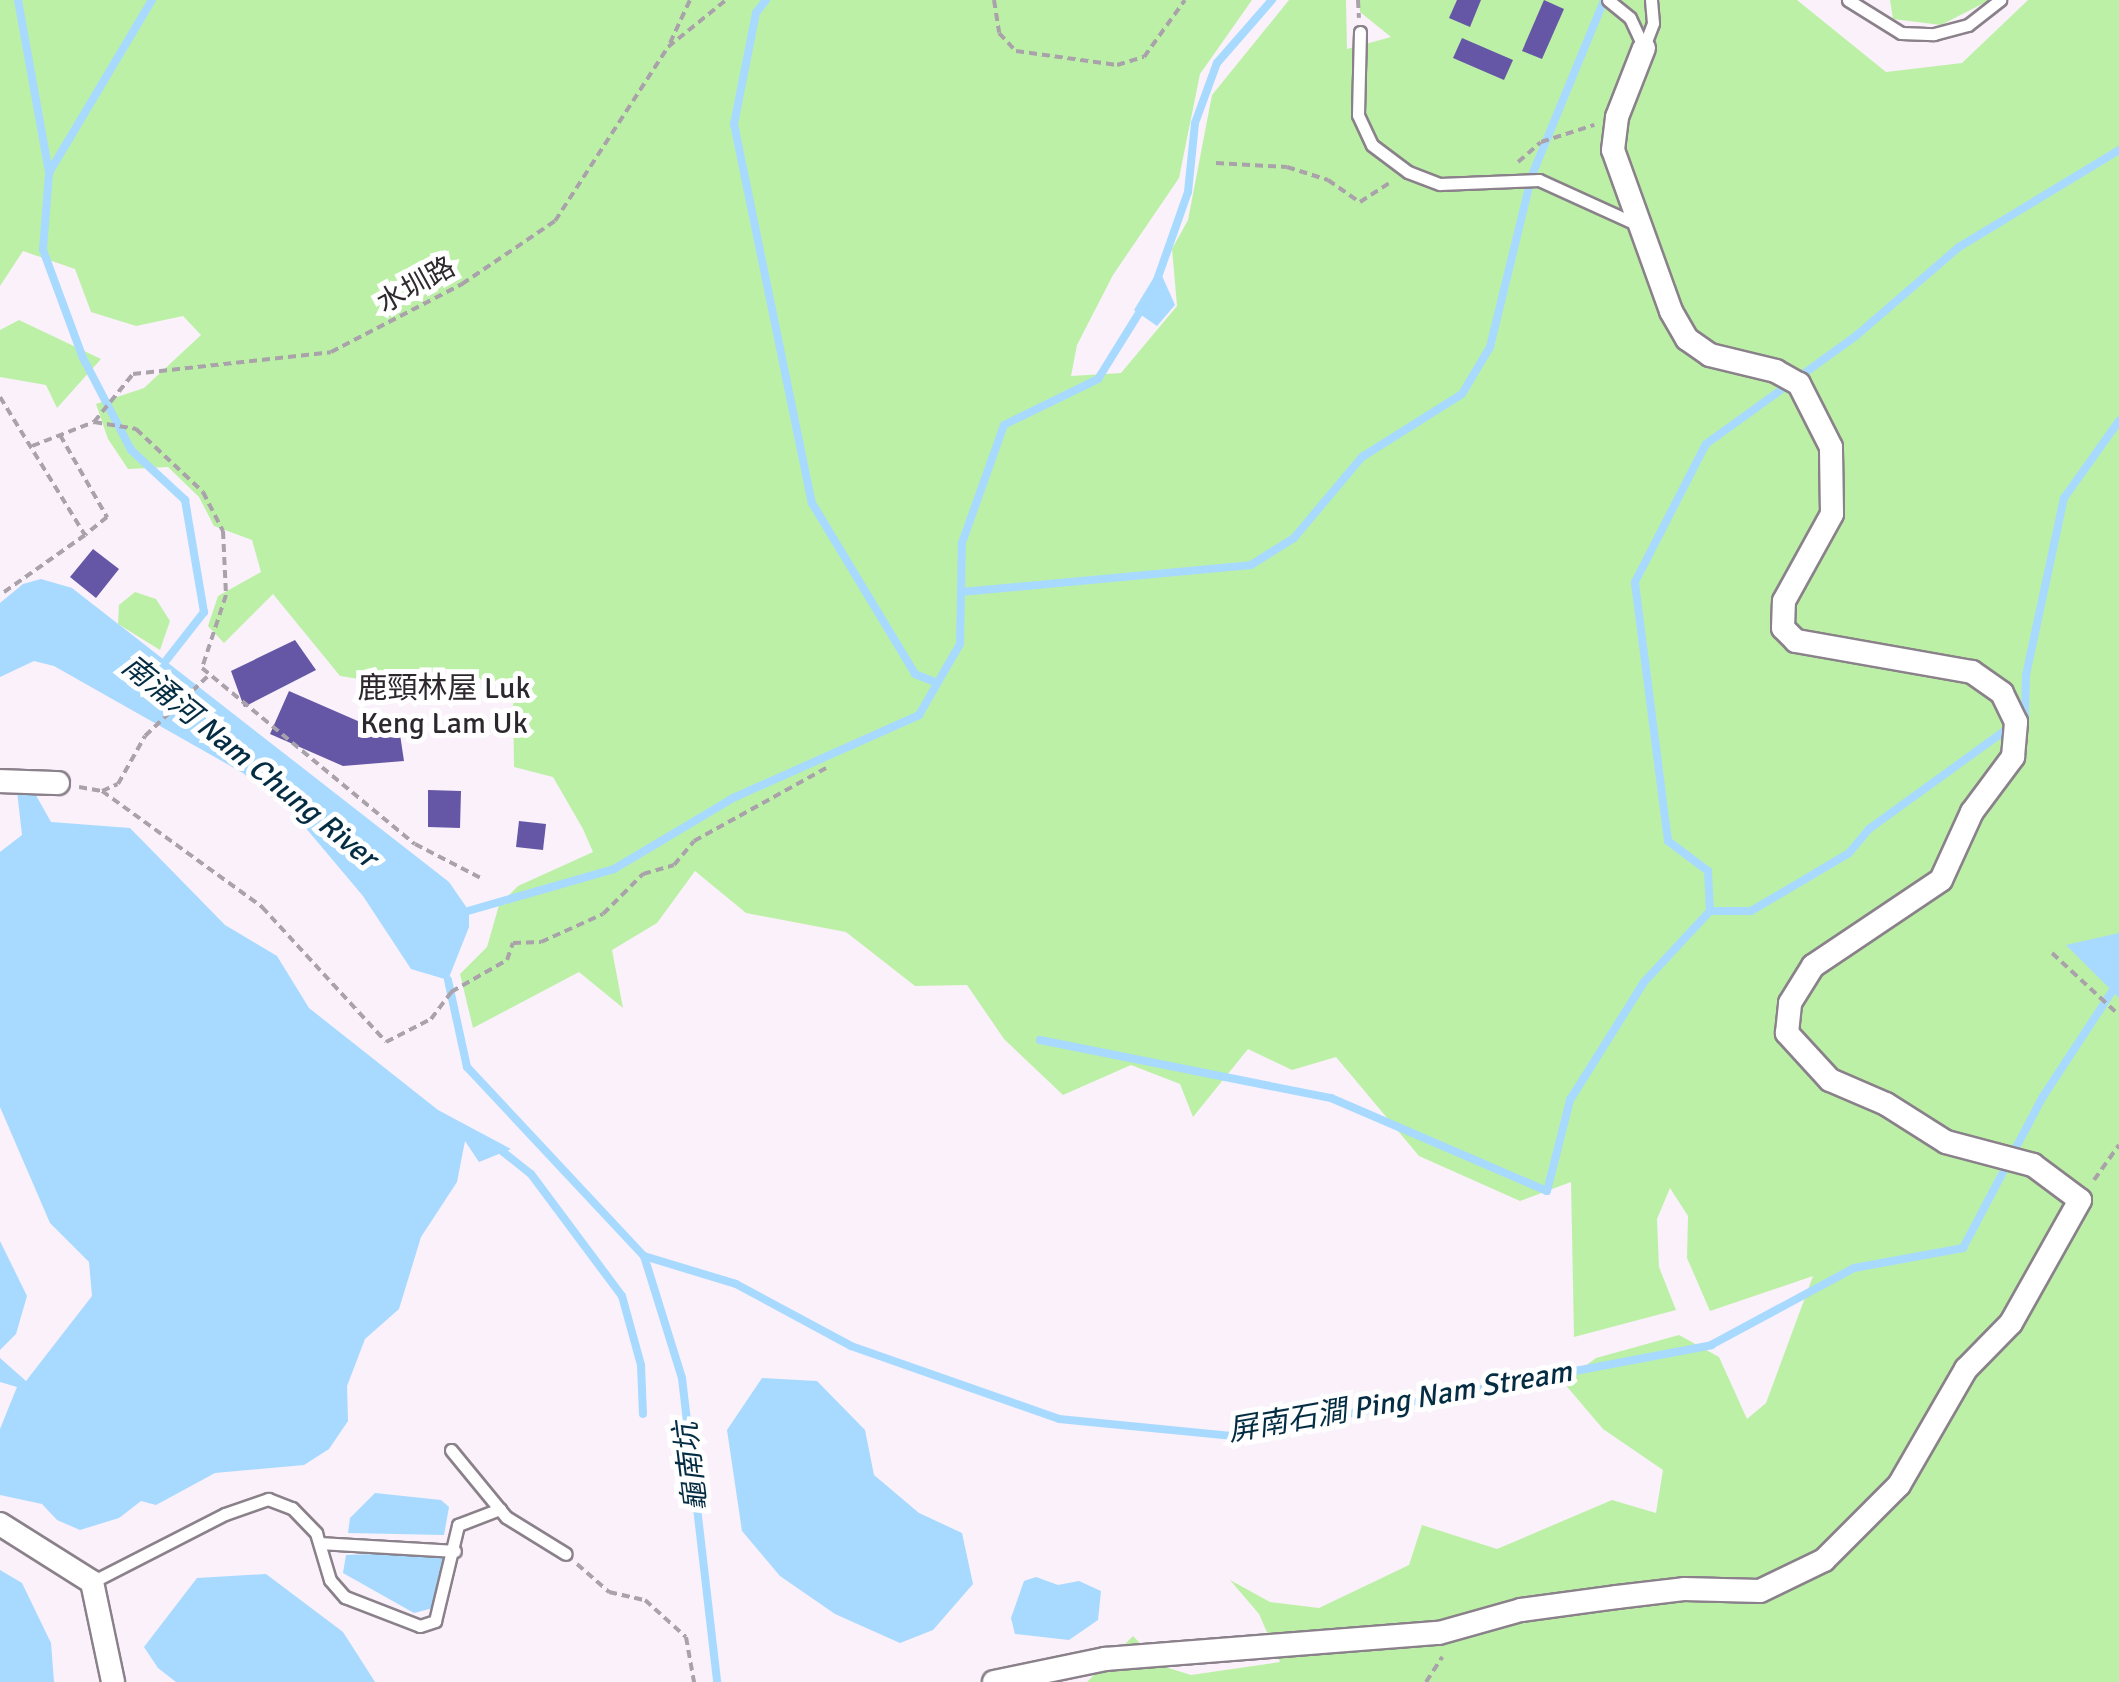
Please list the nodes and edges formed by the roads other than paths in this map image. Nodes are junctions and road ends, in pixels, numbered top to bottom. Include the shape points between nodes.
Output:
1 (1608, 0) edge
2 (1651, 0) edge
3 (1848, 0) edge
4 (2000, 0) edge
5 (1360, 32) dead end
6 (1644, 48) junction
7 (1640, 226) junction
8 (0, 781) edge
9 (58, 784) road end
10 (451, 1450) dead end
11 (500, 1510) junction
12 (0, 1524) edge
13 (320, 1544) junction
14 (456, 1551) junction
15 (566, 1554) road end
16 (92, 1582) junction
17 (113, 1682) edge
18 (994, 1682) edge

1 - 6 lane via 1630,18
2 - 6 lane via 1653,23
3 - 4 lane via 1901,34 1968,25
5 - 7 lane via 1358,114 1372,145 1408,172 1440,184 1539,180
6 - 7 street via 1617,117 1614,159
7 - 18 street via 1687,338 1720,360 1788,376 1813,403 1827,434 1835,462 1834,504 1784,601 1786,634 1972,672 2002,693 2016,722 2013,757 1972,812 1941,880 1820,958 1799,984 1787,1034 1830,1080 1886,1104 1946,1142 2033,1165 2080,1200 2011,1323 1966,1369 1898,1485 1824,1560 1760,1591 1684,1589 1521,1610 1439,1633 1105,1659
8 - 9 street
10 - 11 lane
11 - 14 lane via 458,1525
11 - 15 lane
12 - 16 street
13 - 14 lane
13 - 14 lane via 330,1580 345,1597 420,1626 436,1621
13 - 16 lane via 292,1508 268,1500 225,1514
16 - 17 street

